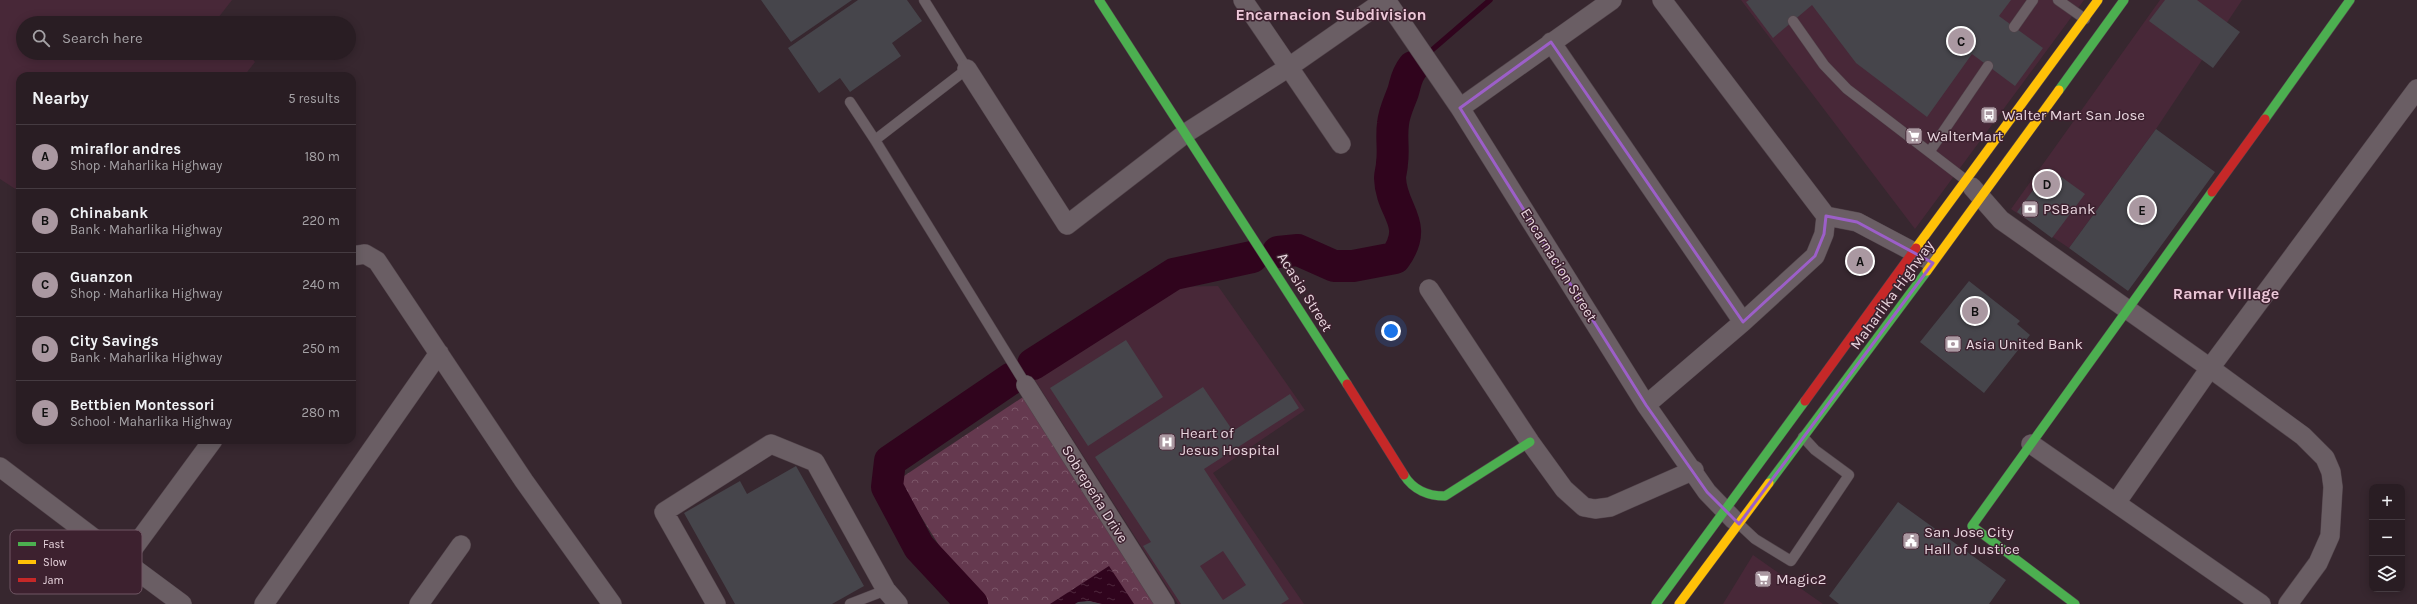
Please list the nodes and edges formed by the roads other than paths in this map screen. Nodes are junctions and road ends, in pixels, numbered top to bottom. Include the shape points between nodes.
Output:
1 (924, 0) edge
2 (1099, 0) edge
3 (1243, 0) edge
4 (1386, 0) edge
5 (1612, 0) edge
6 (1662, 0) edge
7 (2033, 0) edge
8 (2058, 0) edge
9 (2098, 0) edge
10 (2124, 0) edge
11 (2350, 0) edge
12 (2084, 18) junction
13 (1793, 21) dead end
14 (2014, 27) dead end
15 (2101, 32) junction
16 (1551, 42) junction
17 (1988, 66) dead end
18 (1289, 67) junction
19 (967, 69) junction
20 (2417, 89) edge
21 (850, 102) dead end
22 (1460, 108) junction
23 (1186, 133) junction
24 (875, 140) junction
25 (1341, 144) dead end
26 (1930, 151) junction
27 (1967, 181) junction
28 (1980, 197) junction
29 (1826, 216) junction
30 (1916, 251) junction
31 (356, 255) edge
32 (1933, 263) junction
33 (1429, 289) dead end
34 (2127, 308) junction
35 (1743, 322) junction
36 (439, 352) junction
37 (2210, 368) junction
38 (1026, 385) joint
39 (1646, 405) junction
40 (1803, 437) junction
41 (1530, 442) junction
42 (210, 444) edge
43 (2031, 444) junction
44 (0, 467) edge
45 (1694, 470) junction
46 (2116, 503) junction
47 (1724, 511) junction
48 (1739, 524) junction
49 (83, 530) edge
50 (142, 537) edge
51 (461, 545) dead end
52 (142, 574) edge
53 (892, 597) edge
54 (182, 604) edge
55 (264, 604) edge
56 (420, 604) edge
57 (612, 604) edge
58 (716, 604) edge
59 (850, 604) edge
60 (1165, 604) edge
61 (1656, 604) edge
62 (1679, 604) edge
63 (2075, 604) edge
64 (2260, 604) edge
65 (2288, 604) edge

1 - 19 lane
2 - 23 main road, Acasia Street
3 - 18 street
4 - 18 street
4 - 22 street, Encarnacion Street
5 - 16 street
6 - 29 street
7 - 14 lane
8 - 12 lane
9 - 12 main road, Maharlika Highway
10 - 15 main road, Maharlika Highway
11 - 34 main road
12 - 15 lane
12 - 27 main road, Maharlika Highway
13 - 26 lane via 1824,65 1847,88
15 - 28 main road, Maharlika Highway
16 - 22 street
16 - 35 street
17 - 26 lane
18 - 23 street
18 - 25 street
19 - 23 street via 1067,225
19 - 24 lane
20 - 37 street
21 - 24 lane
22 - 39 street, Encarnacion Street
23 - 41 main road, Acasia Street via 1409,484 1432,496 1445,496
24 - 38 lane
26 - 27 lane
27 - 28 street
27 - 30 main road, Maharlika Highway
28 - 32 main road, Maharlika Highway
28 - 34 street via 2001,220
29 - 30 street via 1857,222
29 - 35 street via 1824,234 1815,256
30 - 32 street
30 - 47 main road, Maharlika Highway
31 - 36 street via 365,254 377,261
32 - 40 main road, Maharlika Highway
33 - 41 street
34 - 37 street
34 - 43 main road
35 - 39 street
36 - 55 street
36 - 57 street via 524,481
37 - 46 street
37 - 65 street via 2315,447 2325,458 2331,472 2334,502 2330,536 2318,563
38 - 60 street, Sobrepeña Drive
39 - 45 street, Encarnacion Street
40 - 48 main road, Maharlika Highway
40 - 48 lane via 1815,450 1849,475 1791,561 1755,539
41 - 45 street via 1574,500 1584,507 1595,510 1610,507
42 - 50 street
43 - 46 street
43 - 63 main road via 1972,526
44 - 49 street
45 - 47 street, Encarnacion Street via 1707,492
46 - 64 street
47 - 48 street, Encarnacion Street
47 - 61 main road, Maharlika Highway
48 - 62 main road, Maharlika Highway
51 - 56 street
52 - 54 street
53 - 58 street via 815,462 771,444 664,512
53 - 59 lane

